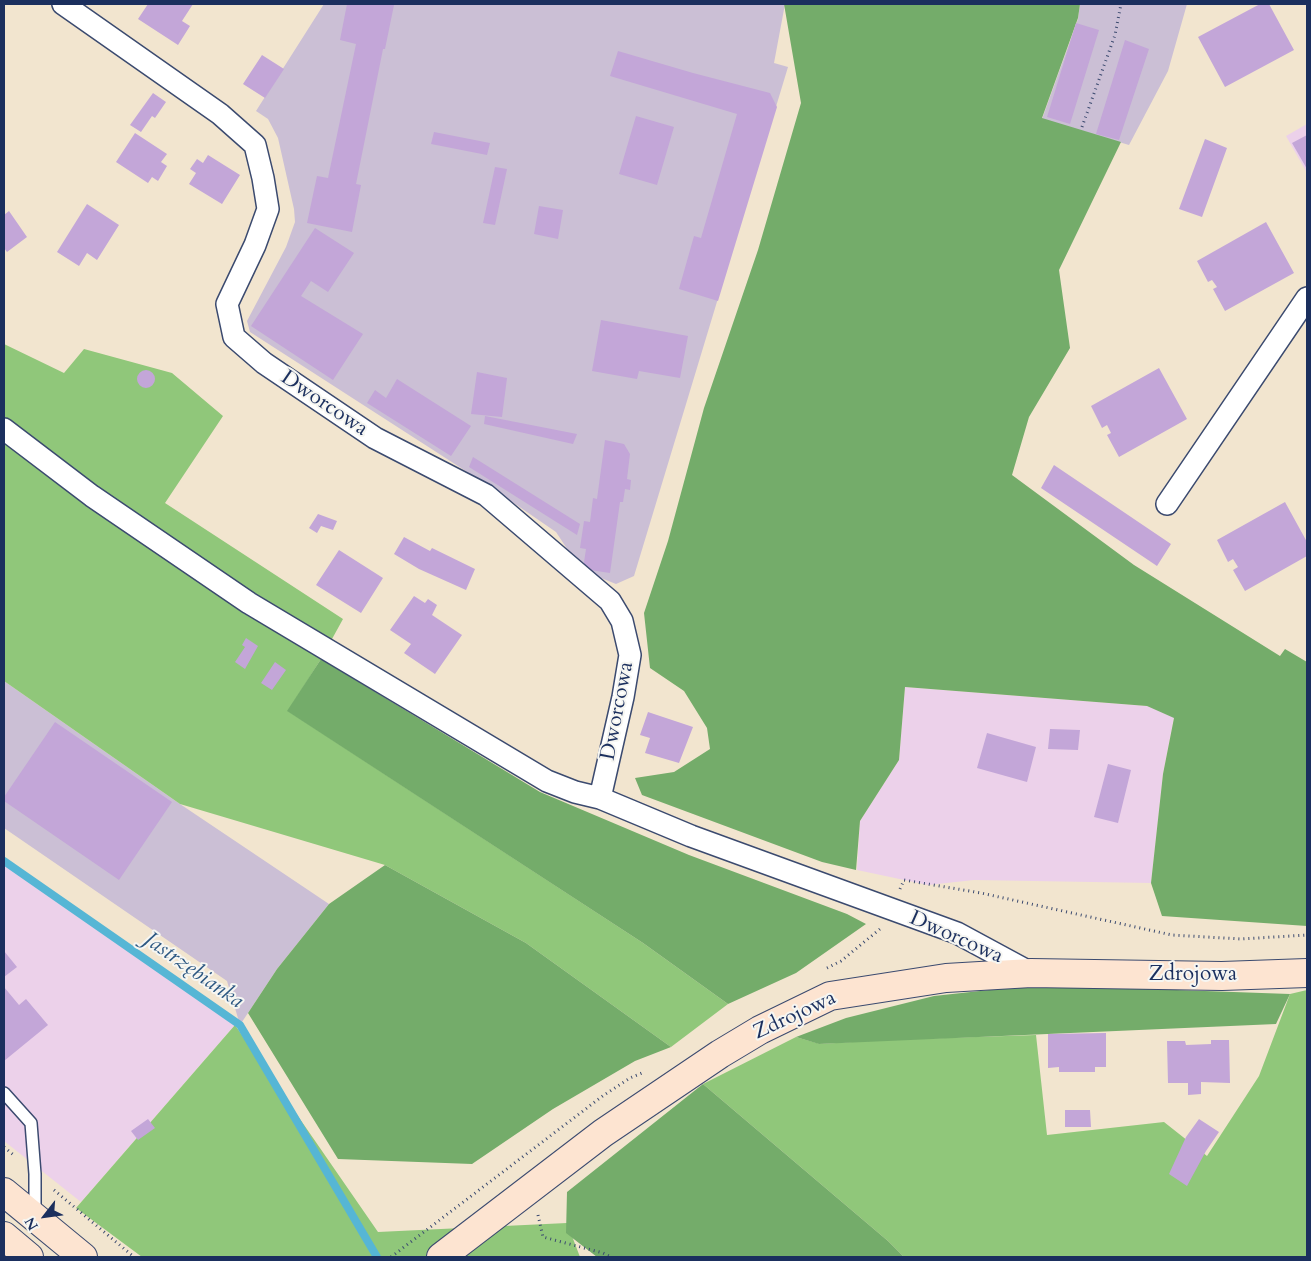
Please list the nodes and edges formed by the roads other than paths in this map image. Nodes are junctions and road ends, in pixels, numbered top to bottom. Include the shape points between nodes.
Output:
1 (63, 4) edge
2 (1307, 298) edge
3 (4, 429) edge
4 (1168, 504) dead end
5 (600, 798) junction
6 (1031, 973) junction
7 (1307, 973) edge
8 (4, 1093) edge
9 (4, 1192) edge
10 (35, 1218) junction
11 (4, 1236) edge
12 (444, 1255) edge
13 (29, 1257) edge
14 (82, 1257) edge

1 - 5 street, Dworcowa via 220,114 255,145 268,209 227,304 234,337 264,363 375,438 486,495 610,601 622,621 630,655
2 - 4 street
3 - 5 street, Dworcowa via 92,496 248,603 547,781
5 - 6 street, Dworcowa via 690,836 957,933
6 - 7 main road, Zdrojowa via 1222,976
6 - 12 main road, Zdrojowa via 946,978 830,996 760,1030 720,1054 603,1133
8 - 10 lane via 30,1123
9 - 10 main road
10 - 14 main road
11 - 13 main road

